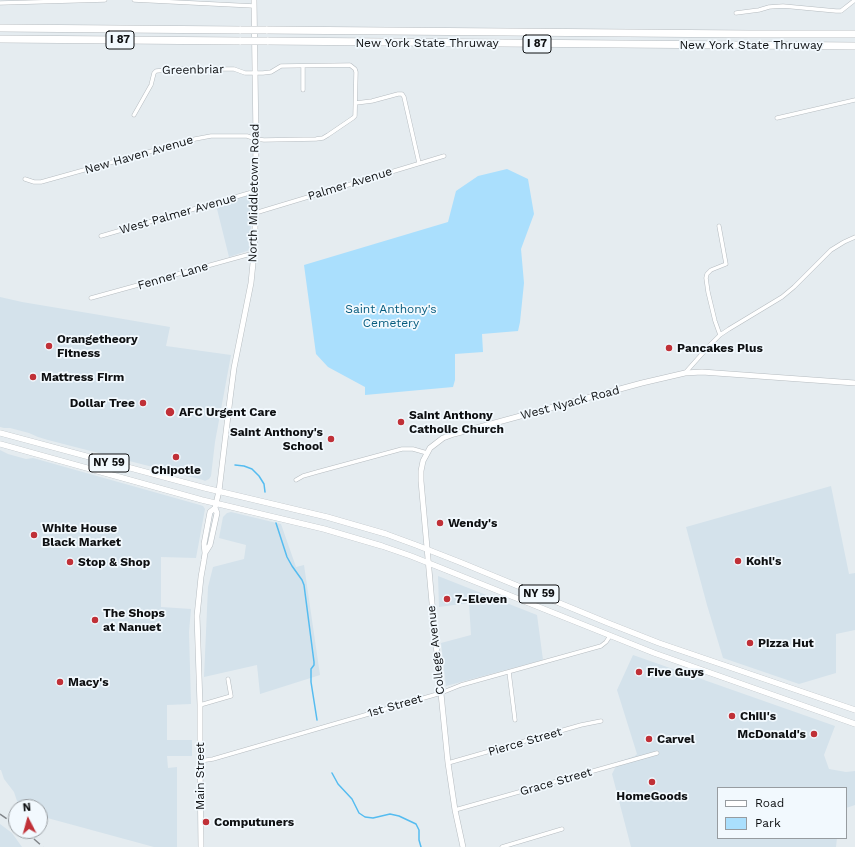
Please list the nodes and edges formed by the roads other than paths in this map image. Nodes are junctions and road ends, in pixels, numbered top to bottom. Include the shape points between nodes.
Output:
1 (104, 0) edge
2 (134, 0) edge
3 (254, 0) edge
4 (855, 0) edge
5 (0, 3) edge
6 (254, 6) junction
7 (736, 13) dead end
8 (0, 28) edge
9 (855, 34) edge
10 (0, 39) edge
11 (855, 46) edge
12 (303, 66) junction
13 (255, 73) junction
14 (303, 90) dead end
15 (855, 100) edge
16 (356, 103) junction
17 (134, 114) dead end
18 (777, 118) dead end
19 (256, 139) junction
20 (444, 156) dead end
21 (419, 163) junction
22 (25, 179) dead end
23 (256, 192) junction
24 (255, 213) junction
25 (719, 226) dead end
26 (101, 236) dead end
27 (855, 237) edge
28 (254, 253) junction
29 (91, 298) dead end
30 (720, 335) junction
31 (685, 373) junction
32 (855, 383) edge
33 (0, 433) edge
34 (0, 444) edge
35 (427, 453) junction
36 (296, 480) dead end
37 (219, 491) junction
38 (216, 506) junction
39 (427, 549) junction
40 (205, 552) joint
41 (428, 563) junction
42 (610, 636) junction
43 (509, 672) junction
44 (228, 679) dead end
45 (441, 693) junction
46 (200, 706) junction
47 (855, 710) edge
48 (515, 720) dead end
49 (601, 721) dead end
50 (855, 724) edge
51 (657, 753) dead end
52 (200, 761) junction
53 (448, 763) junction
54 (455, 810) junction
55 (562, 829) dead end
56 (201, 847) edge
57 (463, 847) edge
58 (502, 847) edge

1 - 5 street
2 - 6 street
3 - 6 street, North Middletown Road
4 - 7 street via 841,11 783,6
6 - 13 street, North Middletown Road
8 - 9 highway, New York State Thruway / I 87, bridge
10 - 11 highway, New York State Thruway / I 87, bridge
12 - 13 street via 281,66 268,73
12 - 14 street
12 - 16 street via 352,66 356,72
13 - 17 street, Greenbriar via 234,69 156,71
13 - 19 street, North Middletown Road
15 - 18 street
16 - 19 street, New Haven Avenue via 355,116 322,138
16 - 21 street via 402,94
19 - 22 street, New Haven Avenue via 247,136 211,136 41,182
19 - 23 street, North Middletown Road
20 - 21 street, Palmer Avenue
21 - 24 street, Palmer Avenue
23 - 24 street, North Middletown Road
23 - 26 street, West Palmer Avenue
24 - 28 street, North Middletown Road
25 - 30 street via 726,264 711,270 706,278
27 - 30 street via 831,250 782,297
28 - 29 street, Fenner Lane
28 - 37 street, North Middletown Road via 233,378
30 - 31 street
31 - 32 street, West Nyack Road via 710,372
31 - 35 street, West Nyack Road via 448,436 438,441
33 - 37 main road, NY 59
34 - 38 main road, NY 59
35 - 36 street via 402,449
35 - 39 street, College Avenue via 420,470
37 - 38 street, North Middletown Road
37 - 39 main road, NY 59 via 337,520
38 - 40 street, North Middletown Road via 218,513 210,545
38 - 41 main road, NY 59 via 316,527
39 - 41 street, College Avenue
39 - 47 main road, NY 59 via 649,639
40 - 46 street, Main Street via 197,616
41 - 42 main road, NY 59
41 - 45 street, College Avenue
42 - 43 street, 1st Street via 601,646
42 - 50 main road, NY 59
43 - 45 street, 1st Street
43 - 48 street
44 - 46 street via 231,696
45 - 52 street, 1st Street
45 - 53 street, College Avenue
46 - 52 street, Main Street
49 - 53 street, Pierce Street
51 - 54 street, Grace Street
52 - 56 street, Main Street
53 - 54 street, College Avenue
54 - 57 street, College Avenue
55 - 58 street

